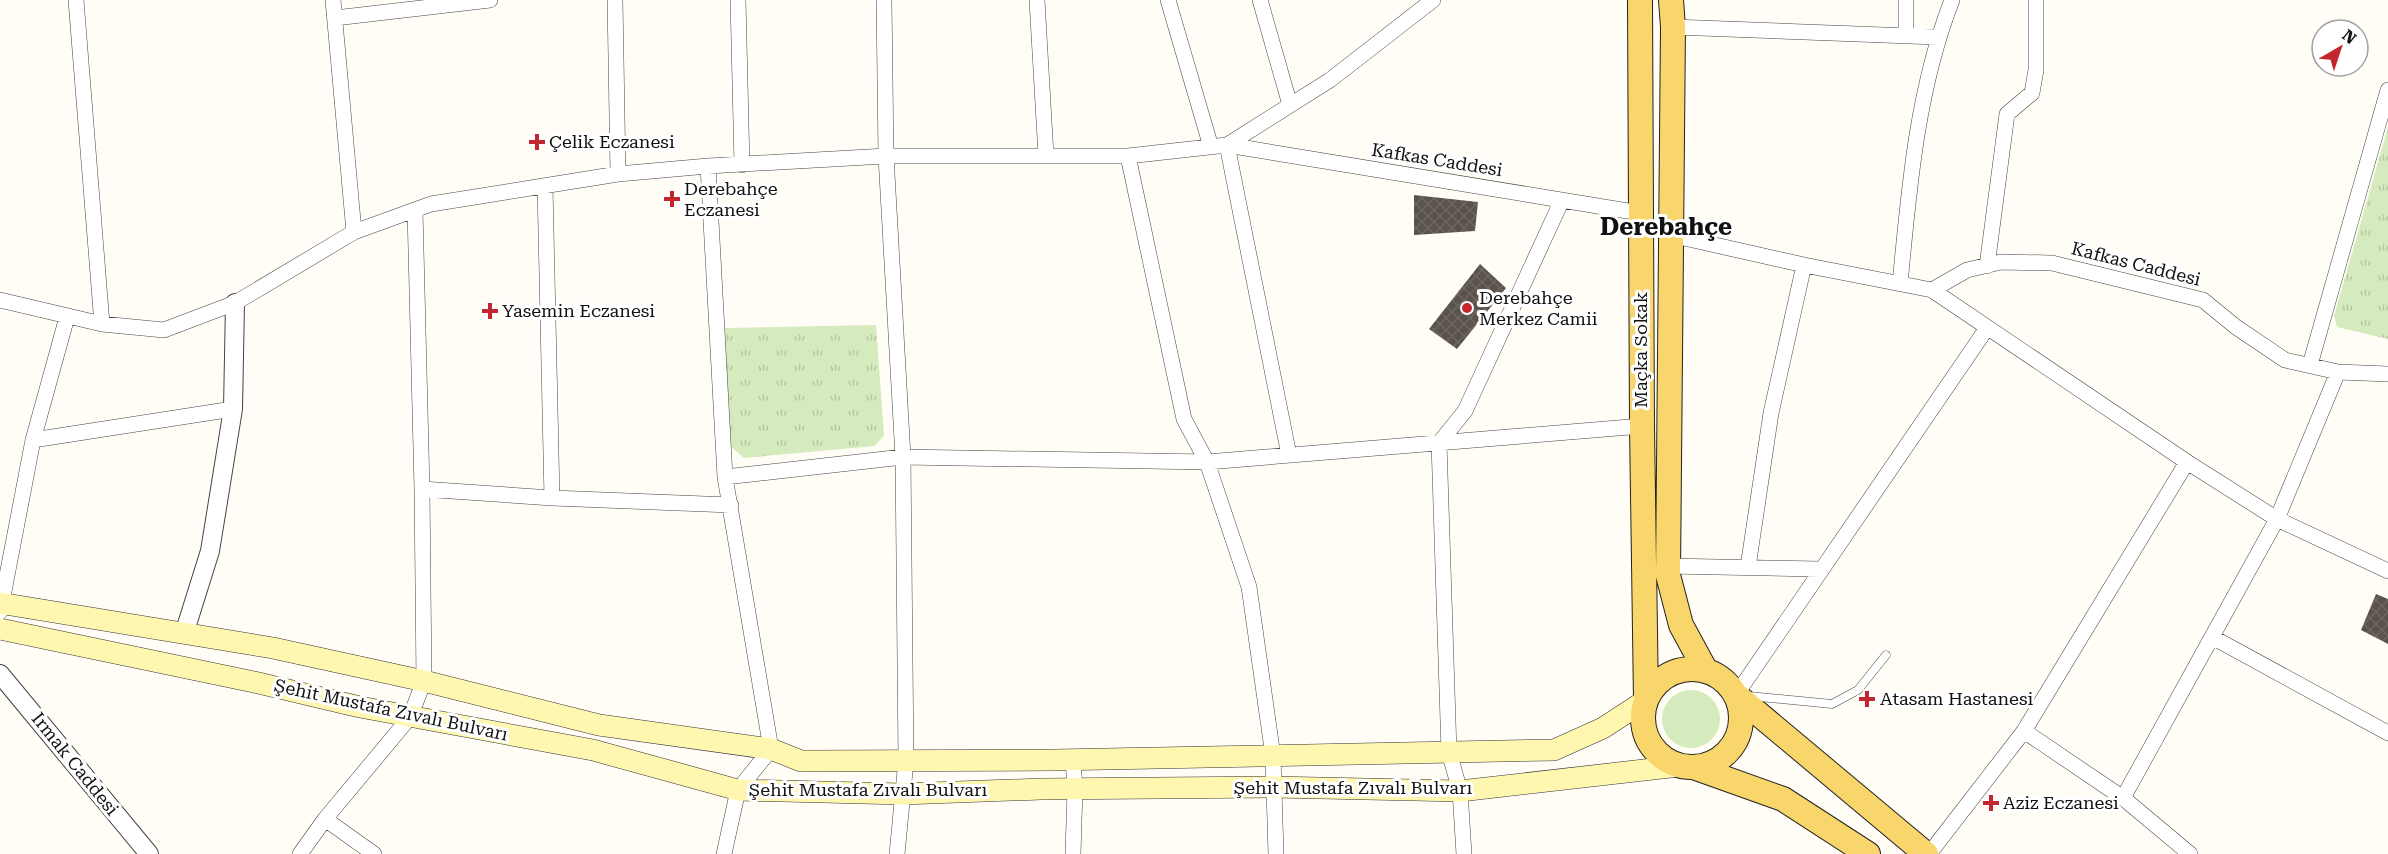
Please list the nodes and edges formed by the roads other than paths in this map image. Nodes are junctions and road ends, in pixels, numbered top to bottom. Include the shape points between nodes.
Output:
1 (76, 0) edge
2 (333, 0) edge
3 (490, 0) edge
4 (615, 0) edge
5 (738, 0) edge
6 (884, 0) edge
7 (1037, 0) edge
8 (1168, 0) edge
9 (1260, 0) edge
10 (1433, 0) edge
11 (1640, 0) edge
12 (1671, 0) edge
13 (1906, 0) edge
14 (1952, 0) edge
15 (2036, 0) edge
16 (335, 18) junction
17 (1673, 27) junction
18 (1906, 36) junction
19 (1937, 38) junction
20 (2388, 90) edge
21 (1290, 105) junction
22 (1227, 145) junction
23 (1211, 147) junction
24 (886, 156) junction
25 (1046, 156) junction
26 (1128, 156) junction
27 (742, 165) junction
28 (708, 166) junction
29 (618, 174) junction
30 (545, 186) junction
31 (1563, 200) junction
32 (415, 210) junction
33 (1640, 213) junction
34 (354, 232) junction
35 (1671, 235) junction
36 (1804, 265) junction
37 (1986, 266) junction
38 (1900, 284) junction
39 (1932, 290) junction
40 (0, 300) edge
41 (235, 303) junction
42 (67, 317) junction
43 (102, 324) junction
44 (1987, 328) junction
45 (2310, 365) junction
46 (2338, 372) junction
47 (2388, 374) edge
48 (233, 409) junction
49 (1642, 426) junction
50 (33, 440) junction
51 (1439, 443) junction
52 (1289, 455) junction
53 (903, 457) junction
54 (1207, 462) junction
55 (2187, 462) junction
56 (725, 477) junction
57 (422, 489) junction
58 (552, 498) junction
59 (731, 505) junction
60 (2277, 519) junction
61 (1668, 566) junction
62 (1748, 567) junction
63 (1820, 569) junction
64 (2388, 572) edge
65 (1, 606) edge
66 (0, 629) edge
67 (184, 634) junction
68 (2211, 637) junction
69 (1886, 655) dead end
70 (1706, 671) junction
71 (0, 674) edge
72 (424, 681) junction
73 (1736, 695) junction
74 (1646, 700) junction
75 (411, 717) junction
76 (2024, 731) junction
77 (2388, 733) edge
78 (771, 749) junction
79 (1449, 752) junction
80 (1273, 756) junction
81 (1073, 760) junction
82 (906, 761) junction
83 (1688, 767) junction
84 (1273, 787) junction
85 (1075, 789) junction
86 (738, 790) junction
87 (1460, 791) junction
88 (903, 794) junction
89 (2123, 798) junction
90 (325, 819) junction
91 (149, 854) edge
92 (300, 854) edge
93 (374, 854) edge
94 (724, 854) edge
95 (897, 854) edge
96 (1073, 854) edge
97 (1276, 854) edge
98 (1464, 854) edge
99 (1868, 854) edge
100 (1928, 854) edge
101 (2190, 854) edge

1 - 43 street
2 - 16 street
3 - 16 street
4 - 29 street
5 - 27 street
6 - 24 street
7 - 25 street
8 - 23 street
9 - 21 street
10 - 21 street via 1330,80
11 - 33 main road, Maçka Sokak
12 - 17 main road, Maçka Sokak
13 - 18 street
14 - 19 street
15 - 37 street via 2036,70 2032,93 2007,114
16 - 34 street
17 - 18 street
17 - 35 main road, Maçka Sokak
18 - 19 street
19 - 38 street via 1912,163
20 - 45 street
21 - 22 street
22 - 23 street
22 - 31 street, Kafkas Caddesi
22 - 52 street
23 - 26 street
24 - 25 street
24 - 27 street
24 - 53 street
25 - 26 street
26 - 54 street via 1184,419
27 - 28 street
28 - 29 street
28 - 56 street
29 - 30 street
30 - 32 street
30 - 58 street
31 - 33 street, Kafkas Caddesi
31 - 51 street via 1465,411
32 - 34 street
32 - 57 street
33 - 49 main road, Maçka Sokak
34 - 41 street
35 - 36 street
35 - 61 main road, Maçka Sokak
36 - 38 street
36 - 62 street via 1771,413
37 - 39 street, Kafkas Caddesi via 1967,270
37 - 45 street, Kafkas Caddesi via 2001,262 2052,263 2203,300 2285,360
38 - 39 street
39 - 44 street
40 - 42 street
41 - 43 street via 164,330
41 - 48 street
42 - 43 street
42 - 50 street
44 - 55 street
44 - 63 street
45 - 46 street, Kafkas Caddesi
46 - 47 street, Kafkas Caddesi
46 - 60 street
48 - 50 street
48 - 67 street via 210,550
49 - 51 street
49 - 74 main road, Maçka Sokak
50 - 65 street
51 - 52 street
51 - 79 street
52 - 54 street
53 - 54 street
53 - 56 street
53 - 82 street
54 - 80 street via 1250,587
55 - 60 street
55 - 76 street
56 - 59 street
57 - 58 street
57 - 72 street
58 - 59 street
59 - 78 street
60 - 64 street
60 - 68 street
61 - 62 street
61 - 70 main road, Maçka Sokak via 1681,625
62 - 63 street
63 - 73 street
65 - 67 main road, Şehit Mustafa Zıvalı Bulvarı
66 - 75 main road, Şehit Mustafa Zıvalı Bulvarı
67 - 72 main road, Şehit Mustafa Zıvalı Bulvarı via 273,648
68 - 77 street
68 - 89 street
69 - 73 lane via 1858,690 1832,704
70 - 73 main road via 1723,680
70 - 74 main road via 1691,669 1671,674 1653,687
71 - 91 street, Irmak Caddesi
72 - 75 street
72 - 78 main road, Şehit Mustafa Zıvalı Bulvarı via 598,725
73 - 83 main road via 1741,727 1736,742 1712,764
73 - 100 main road
74 - 79 main road, Şehit Mustafa Zıvalı Bulvarı via 1603,728 1554,750
74 - 83 main road via 1642,716 1644,733 1652,748 1664,760
75 - 86 main road, Şehit Mustafa Zıvalı Bulvarı via 593,750
75 - 90 street
76 - 89 street
76 - 100 street
78 - 82 main road, Şehit Mustafa Zıvalı Bulvarı via 801,761
78 - 86 street
79 - 80 main road, Şehit Mustafa Zıvalı Bulvarı
79 - 87 street
80 - 81 main road, Şehit Mustafa Zıvalı Bulvarı
80 - 84 street
81 - 82 main road, Şehit Mustafa Zıvalı Bulvarı
81 - 85 street
82 - 88 street
83 - 87 main road, Şehit Mustafa Zıvalı Bulvarı
83 - 99 main road, Şehit Mustafa Zıvalı Bulvarı via 1783,799
84 - 85 main road, Şehit Mustafa Zıvalı Bulvarı
84 - 87 main road, Şehit Mustafa Zıvalı Bulvarı
84 - 97 street
85 - 88 main road, Şehit Mustafa Zıvalı Bulvarı
85 - 96 street
86 - 88 main road, Şehit Mustafa Zıvalı Bulvarı
86 - 94 street
87 - 98 street
88 - 95 street
89 - 101 street
90 - 92 street
90 - 93 street

